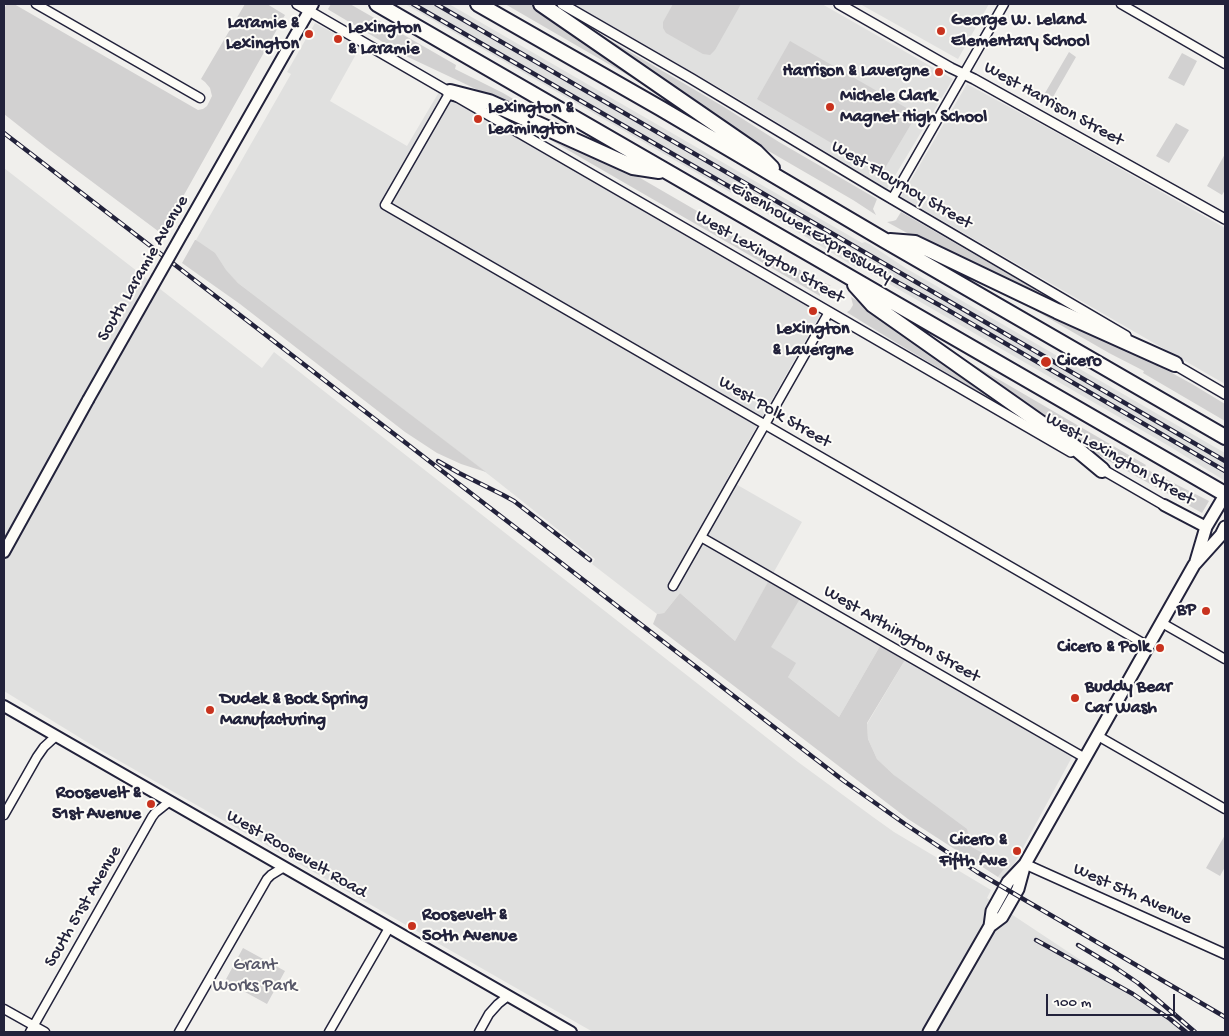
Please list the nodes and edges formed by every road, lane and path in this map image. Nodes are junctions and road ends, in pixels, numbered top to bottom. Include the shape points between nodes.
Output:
1 (36, 4) edge
2 (298, 4) edge
3 (377, 4) edge
4 (478, 4) edge
5 (540, 4) edge
6 (562, 4) edge
7 (839, 4) edge
8 (1004, 4) edge
9 (1121, 4) edge
10 (311, 7) edge
11 (1225, 64) edge
12 (964, 74) junction
13 (450, 92) junction
14 (200, 98) dead end
15 (666, 172) junction
16 (784, 182) junction
17 (892, 199) junction
18 (1225, 219) edge
19 (884, 240) junction
20 (844, 274) junction
21 (829, 312) junction
22 (1175, 364) junction
23 (1225, 394) edge
24 (765, 425) junction
25 (1225, 438) edge
26 (1102, 470) junction
27 (1225, 495) edge
28 (1164, 505) joint
29 (1206, 527) junction
30 (1224, 533) edge
31 (701, 537) junction
32 (4, 552) edge
33 (1194, 565) junction
34 (673, 586) dead end
35 (1162, 623) junction
36 (1148, 646) junction
37 (1222, 657) edge
38 (4, 706) edge
39 (56, 736) junction
40 (1098, 736) junction
41 (1085, 758) junction
42 (170, 801) junction
43 (1225, 809) edge
44 (4, 815) edge
45 (1025, 864) junction
46 (284, 867) junction
47 (389, 928) junction
48 (1225, 954) edge
49 (508, 996) junction
50 (4, 1009) edge
51 (32, 1029) edge
52 (45, 1032) edge
53 (180, 1032) edge
54 (329, 1032) edge
55 (479, 1032) edge
56 (571, 1032) edge
57 (929, 1032) edge

1 - 14 street
2 - 10 street, West Lexington Street
3 - 15 highway, Eisenhower Expressway
4 - 16 highway, Eisenhower Expressway
5 - 16 highway via 756,152
6 - 17 street, West Flournoy Street
7 - 12 street, West Harrison Street
8 - 12 street
9 - 11 street
10 - 13 street, West Lexington Street
10 - 32 main road, South Laramie Avenue, bridge
12 - 17 street
12 - 18 street, West Harrison Street
13 - 15 highway via 489,102 633,167
13 - 21 street, West Lexington Street
13 - 24 street, West Polk Street via 385,205
15 - 20 highway, Eisenhower Expressway
16 - 19 highway, Eisenhower Expressway
17 - 22 street, West Flournoy Street
19 - 22 highway via 915,243
19 - 25 highway, Eisenhower Expressway
20 - 26 highway via 873,305 1072,444
20 - 27 highway, Eisenhower Expressway
21 - 24 street
21 - 26 street, West Lexington Street
22 - 23 street, West Flournoy Street
24 - 31 street
24 - 36 street, West Polk Street
26 - 28 street, West Lexington Street
27 - 29 main road
28 - 29 main road, West Lexington Street
29 - 30 street, West Lexington Street
29 - 33 main road
30 - 33 main road
31 - 34 street
31 - 41 street, West Arthington Street
33 - 35 main road
35 - 36 main road
35 - 37 street
36 - 40 main road
38 - 39 main road, West Roosevelt Road
39 - 42 main road, West Roosevelt Road
39 - 44 street via 37,757
40 - 41 main road
40 - 43 street
41 - 45 main road
42 - 46 main road, West Roosevelt Road
42 - 51 street, South 51st Avenue via 152,817
45 - 48 street, West 5th Avenue
45 - 57 main road via 1018,889 1002,917 990,926
46 - 47 main road, West Roosevelt Road
46 - 53 street via 267,879
47 - 49 main road, West Roosevelt Road
47 - 54 street
49 - 55 street via 489,1014
49 - 56 main road, West Roosevelt Road
50 - 51 street
51 - 52 street

